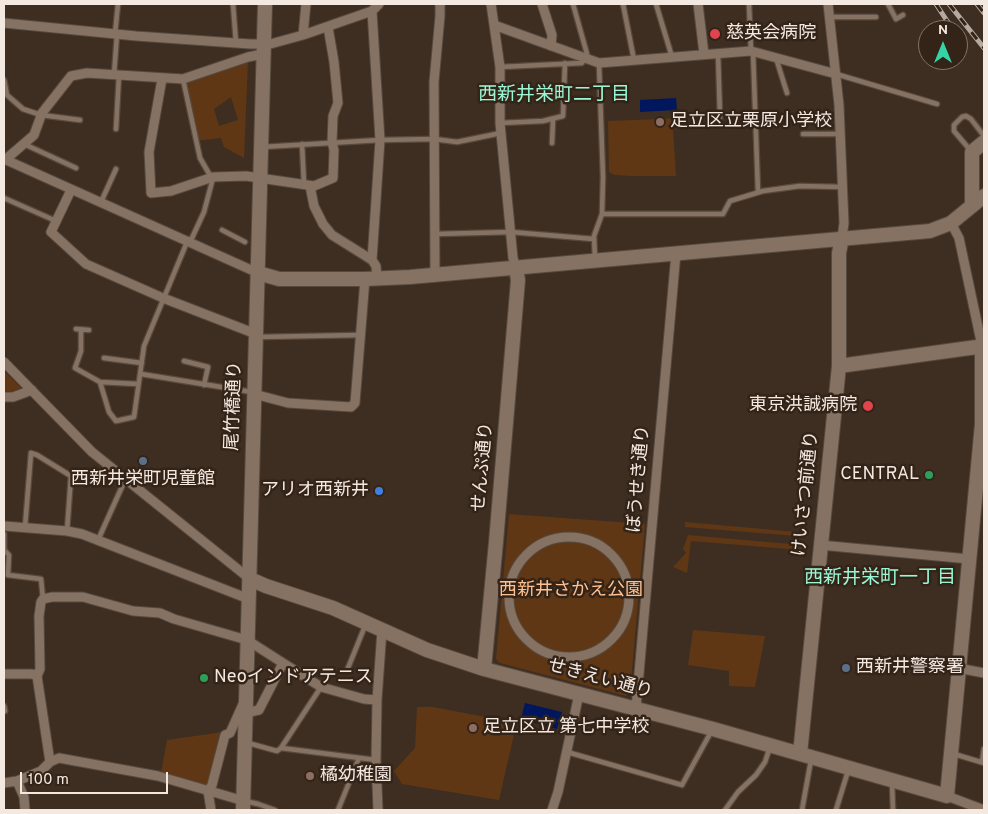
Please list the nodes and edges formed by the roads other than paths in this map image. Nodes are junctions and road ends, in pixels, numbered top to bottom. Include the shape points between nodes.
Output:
1 (118, 4) edge
2 (233, 4) edge
3 (265, 4) edge
4 (306, 4) edge
5 (380, 4) edge
6 (440, 4) edge
7 (491, 4) edge
8 (542, 4) edge
9 (573, 4) edge
10 (623, 4) edge
11 (656, 4) edge
12 (698, 4) edge
13 (749, 4) edge
14 (828, 4) edge
15 (888, 4) edge
16 (372, 11) junction
17 (903, 15) dead end
18 (830, 17) junction
19 (876, 17) dead end
20 (4, 23) edge
21 (494, 25) junction
22 (328, 27) junction
23 (116, 34) junction
24 (303, 35) junction
25 (236, 43) junction
26 (551, 46) junction
27 (264, 48) junction
28 (752, 51) junction
29 (718, 53) junction
30 (704, 54) junction
31 (672, 57) junction
32 (775, 57) junction
33 (585, 59) junction
34 (634, 60) junction
35 (565, 63) junction
36 (599, 63) junction
37 (500, 68) junction
38 (836, 74) junction
39 (116, 75) junction
40 (162, 79) junction
41 (183, 79) junction
42 (4, 80) edge
43 (787, 93) dead end
44 (5, 95) edge
45 (937, 104) dead end
46 (41, 115) junction
47 (720, 117) dead end
48 (80, 120) dead end
49 (553, 120) junction
50 (500, 122) junction
51 (116, 129) dead end
52 (501, 132) junction
53 (803, 134) dead end
54 (840, 134) junction
55 (984, 136) edge
56 (434, 139) junction
57 (380, 140) junction
58 (332, 142) junction
59 (984, 142) edge
60 (552, 143) dead end
61 (24, 144) junction
62 (302, 144) junction
63 (261, 147) junction
64 (972, 152) junction
65 (4, 160) edge
66 (76, 168) dead end
67 (116, 169) dead end
68 (212, 177) junction
69 (260, 178) junction
70 (307, 185) junction
71 (842, 187) junction
72 (71, 190) junction
73 (758, 192) junction
74 (984, 196) edge
75 (4, 198) edge
76 (100, 203) junction
77 (972, 206) junction
78 (602, 214) junction
79 (56, 220) junction
80 (951, 223) junction
81 (222, 230) dead end
82 (512, 232) junction
83 (435, 234) junction
84 (842, 238) junction
85 (594, 239) junction
86 (187, 242) junction
87 (245, 242) dead end
88 (676, 253) junction
89 (372, 260) junction
90 (595, 260) junction
91 (516, 268) junction
92 (258, 274) junction
93 (436, 275) junction
94 (371, 279) junction
95 (163, 298) junction
96 (76, 329) dead end
97 (81, 330) junction
98 (89, 330) dead end
99 (361, 335) junction
100 (256, 336) junction
101 (983, 346) edge
102 (104, 358) dead end
103 (184, 361) dead end
104 (4, 362) edge
105 (142, 362) junction
106 (838, 366) junction
107 (141, 374) junction
108 (100, 382) junction
109 (138, 384) junction
110 (204, 385) junction
111 (32, 390) junction
112 (254, 393) junction
113 (4, 397) edge
114 (983, 425) edge
115 (125, 479) junction
116 (4, 526) edge
117 (24, 528) junction
118 (67, 531) junction
119 (4, 534) edge
120 (570, 537) joint
121 (98, 540) junction
122 (820, 545) junction
123 (969, 559) junction
124 (250, 579) junction
125 (43, 599) junction
126 (249, 599) junction
127 (366, 623) junction
128 (382, 630) junction
129 (247, 640) junction
130 (283, 663) junction
131 (348, 668) dead end
132 (958, 668) junction
133 (484, 669) junction
134 (984, 673) edge
135 (4, 674) edge
136 (37, 676) junction
137 (321, 687) junction
138 (579, 694) junction
139 (377, 700) junction
140 (245, 706) junction
141 (636, 708) junction
142 (713, 729) junction
143 (244, 742) junction
144 (770, 745) junction
145 (281, 748) junction
146 (984, 749) edge
147 (567, 752) junction
148 (950, 752) junction
149 (806, 755) junction
150 (359, 758) junction
151 (376, 760) junction
152 (50, 762) junction
153 (983, 762) edge
154 (850, 767) junction
155 (891, 779) junction
156 (17, 781) junction
157 (4, 783) edge
158 (208, 791) junction
159 (947, 796) junction
160 (244, 806) edge
161 (25, 810) edge
162 (210, 810) edge
163 (275, 810) edge
164 (338, 810) edge
165 (378, 810) edge
166 (552, 810) edge
167 (725, 810) edge
168 (802, 810) edge
169 (836, 810) edge
170 (894, 810) edge
171 (984, 810) edge

1 - 23 lane
2 - 25 lane
3 - 27 street, 尾竹橋通り
4 - 24 street
5 - 16 street
6 - 56 street via 434,82
7 - 21 street
8 - 26 street via 552,35
9 - 33 lane via 587,54
10 - 34 lane
11 - 31 lane
12 - 30 street
13 - 28 lane
14 - 18 street
15 - 17 lane via 896,19
16 - 22 street
16 - 57 street
18 - 19 lane
18 - 38 street
20 - 23 street
21 - 26 street
21 - 37 street
22 - 24 street
22 - 58 street via 338,103 333,116
23 - 25 street
23 - 39 lane
24 - 27 street
25 - 27 street
26 - 33 street
27 - 41 street via 248,57
27 - 63 street, 尾竹橋通り
28 - 29 street
28 - 32 street
28 - 73 lane
29 - 30 street
29 - 47 lane
30 - 31 street
31 - 34 street
32 - 38 street
32 - 43 lane
33 - 35 lane via 582,63
33 - 36 street
34 - 36 street
35 - 37 lane
35 - 49 lane via 563,116
36 - 78 lane
37 - 50 street
38 - 45 lane
38 - 54 street
39 - 40 street
39 - 46 street via 87,73 71,76
39 - 51 lane
40 - 41 street
40 - 68 street via 149,152 151,193 171,192
41 - 68 lane via 200,158
42 - 44 lane
44 - 46 lane via 23,109
46 - 48 lane
46 - 61 street via 34,135
49 - 50 lane
49 - 60 lane
50 - 52 street
52 - 56 lane via 457,142
52 - 82 street
53 - 54 lane
54 - 71 street
55 - 64 lane via 966,116 954,125 954,131
56 - 57 lane
56 - 83 street
57 - 58 lane
57 - 89 street
58 - 62 lane
58 - 70 street via 333,178 314,186
59 - 64 street
61 - 65 street
61 - 66 lane
62 - 63 lane
62 - 70 lane
63 - 69 street, 尾竹橋通り
64 - 77 street
65 - 72 street
67 - 76 lane
68 - 69 street
68 - 86 lane via 204,212
69 - 70 street
69 - 92 street, 尾竹橋通り
70 - 89 street via 314,206 332,235
71 - 73 lane via 800,186
71 - 84 street
72 - 76 street
72 - 79 street
73 - 78 lane via 730,202 723,214
74 - 77 street
75 - 79 lane
76 - 86 street
77 - 80 street
78 - 85 lane
79 - 95 street via 51,232 86,264
80 - 84 street via 930,231
80 - 101 street via 959,238
81 - 87 lane
82 - 83 lane
82 - 85 lane
82 - 91 street
83 - 93 street
84 - 88 street
84 - 106 street, けいさつ前通り via 839,253
85 - 90 lane
86 - 92 street
86 - 95 lane
88 - 90 street
88 - 141 street, ぼうせき通り
89 - 94 street via 376,266
90 - 91 street
91 - 93 street
91 - 133 street, せんぷ通り via 518,280
92 - 94 street via 279,279
92 - 100 street, 尾竹橋通り
93 - 94 street
94 - 99 street
95 - 100 street
95 - 105 lane via 144,346
96 - 97 lane
97 - 98 lane
97 - 108 lane via 81,351 75,368
99 - 100 lane
99 - 112 street via 355,403 350,407 288,403
100 - 112 street, 尾竹橋通り
101 - 106 street
101 - 114 street
102 - 105 lane
103 - 110 lane via 208,367
104 - 111 street
105 - 107 lane
106 - 122 street, けいさつ前通り
107 - 109 lane
107 - 110 lane
108 - 109 lane
108 - 109 lane via 109,412 116,421 134,417
110 - 112 lane
111 - 113 street
111 - 115 street via 92,452
112 - 124 street, 尾竹橋通り
114 - 123 street
115 - 121 lane
115 - 124 street
116 - 117 street
117 - 118 street
117 - 118 lane via 31,453 71,476
118 - 121 street
119 - 125 lane via 4,550 10,555 8,575 41,579
120 - 120 street via 542,543 530,551 513,573 509,594 511,615 525,639 536,648 563,657 589,654 609,642 623,622 629,599 625,576 612,556 593,542
121 - 126 street
122 - 123 street
122 - 149 street, けいさつ前通り
123 - 132 street
124 - 126 street, 尾竹橋通り
124 - 127 street, せきえい通り
125 - 129 street via 84,597 133,612 160,613
125 - 136 street via 39,616 40,669
126 - 129 street, 尾竹橋通り
127 - 128 street, せきえい通り
127 - 131 lane
128 - 133 street, せきえい通り via 427,650
128 - 139 street
129 - 130 street
129 - 140 street, 尾竹橋通り
130 - 137 street
130 - 140 street via 259,710
132 - 134 street
132 - 148 street
133 - 138 street, せきえい通り
135 - 136 street
136 - 152 street
137 - 139 street
137 - 145 lane
138 - 141 street, せきえい通り
138 - 147 street
139 - 151 street
140 - 143 street, 尾竹橋通り
140 - 158 street via 230,733 225,735
141 - 142 street, せきえい通り
142 - 144 street, せきえい通り
142 - 147 lane via 682,785
143 - 145 lane via 276,752
143 - 160 street, 尾竹橋通り
144 - 149 street, せきえい通り
144 - 167 lane via 765,762
145 - 150 lane
146 - 153 lane
147 - 166 street
148 - 153 lane
148 - 159 street
149 - 154 street, せきえい通り
149 - 168 lane
150 - 151 lane
150 - 164 lane
151 - 165 street
152 - 156 street via 41,771
152 - 158 street via 59,758 131,771
154 - 155 street, せきえい通り
154 - 169 lane
155 - 159 street, せきえい通り
155 - 170 lane
156 - 157 street
156 - 161 street
158 - 160 street
158 - 162 street
159 - 171 street
160 - 163 lane via 258,804

